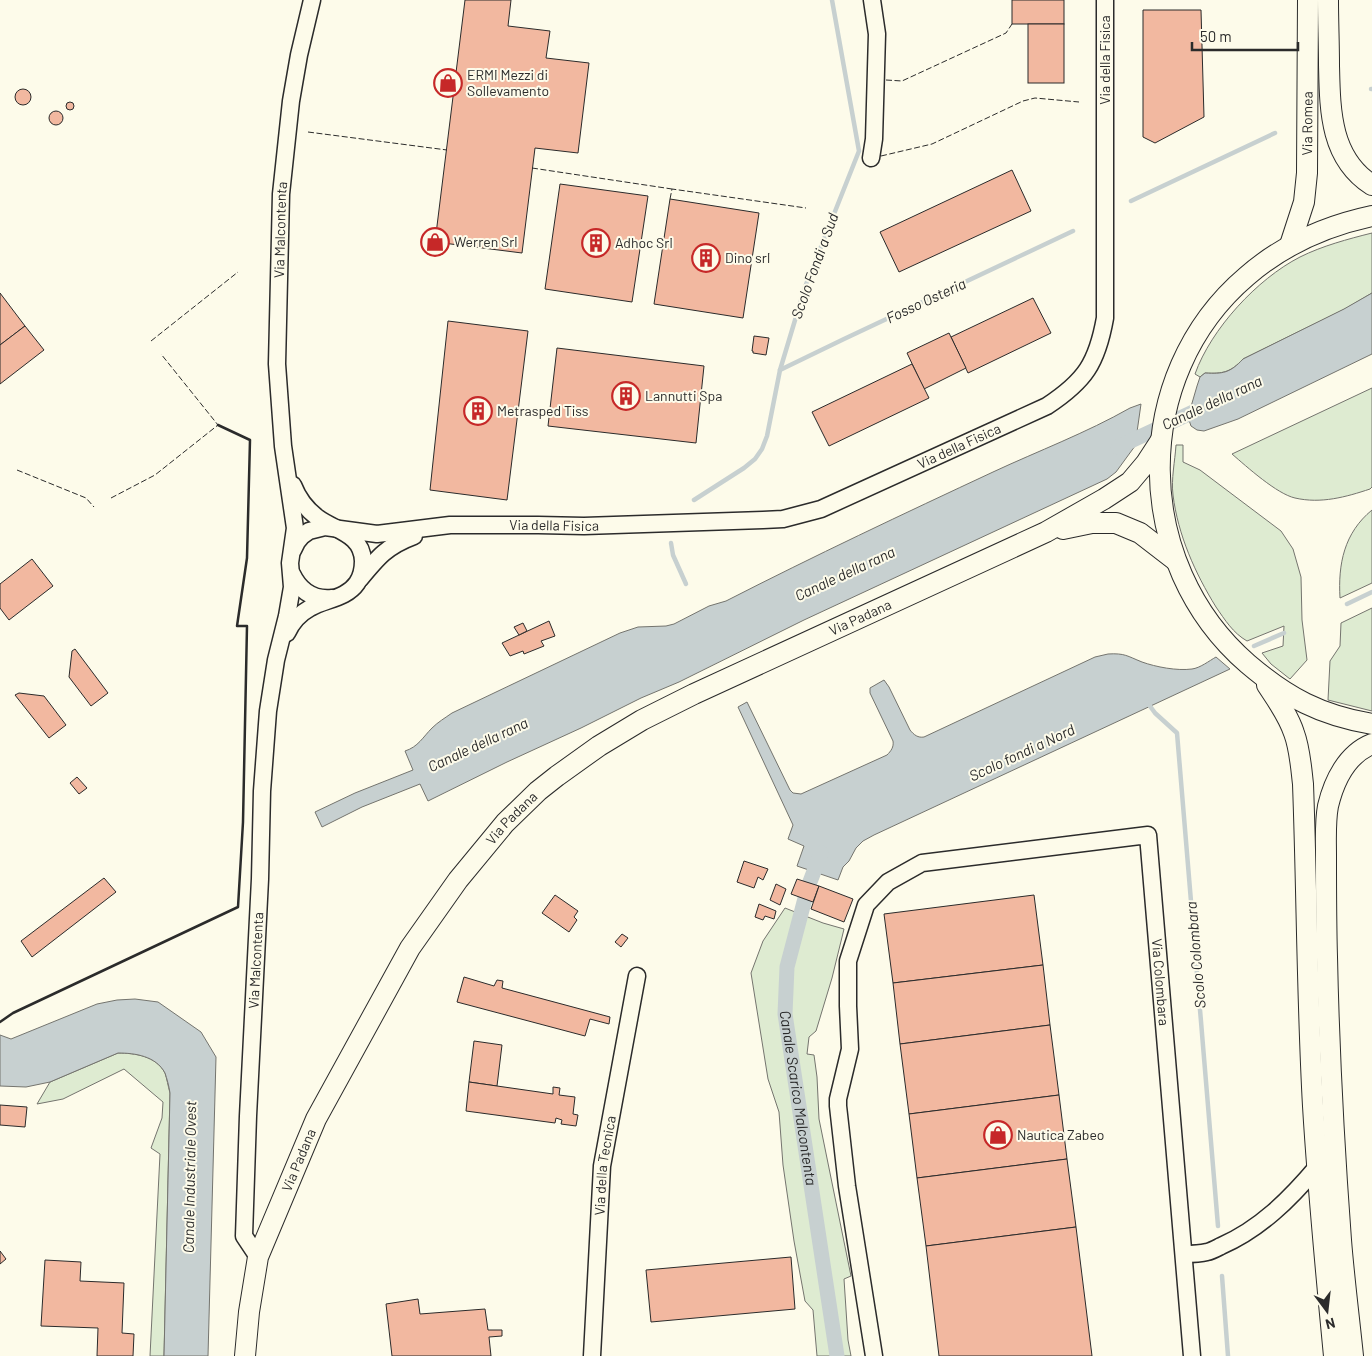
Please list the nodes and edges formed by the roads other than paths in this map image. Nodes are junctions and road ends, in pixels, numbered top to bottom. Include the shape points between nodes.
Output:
1 (312, 0) edge
2 (872, 0) edge
3 (1106, 0) edge
4 (1308, 0) edge
5 (1328, 0) edge
6 (871, 158) dead end
7 (1372, 186) edge
8 (1372, 216) edge
9 (1290, 245) junction
10 (1161, 440) junction
11 (285, 461) junction
12 (450, 525) junction
13 (335, 527) junction
14 (1046, 532) junction
15 (292, 552) junction
16 (1175, 560) junction
17 (292, 574) junction
18 (358, 582) junction
19 (337, 598) junction
20 (276, 660) junction
21 (1260, 674) junction
22 (1372, 724) edge
23 (1372, 744) edge
24 (637, 976) dead end
25 (1317, 1167) junction
26 (1184, 1254) junction
27 (258, 1257) junction
28 (245, 1356) edge
29 (592, 1356) edge
30 (874, 1356) edge
31 (1192, 1356) edge
32 (1334, 1356) edge
33 (1353, 1356) edge

1 - 11 street, Via Malcontenta via 291,100 281,194 277,364
2 - 6 street via 877,34
3 - 12 street, Via della Fisica via 1105,318 1099,345 1088,369 1064,395 1047,406 840,501 802,515 783,519 594,526
4 - 9 main road, Via Romea via 1307,173 1304,202
5 - 7 main road, Via Romea via 1330,104 1335,135 1351,167
8 - 9 main road via 1318,231
9 - 10 main road via 1253,271 1210,316 1183,362 1173,387
10 - 14 main road, Via Padana via 1130,482
10 - 16 main road via 1162,505
11 - 13 street, Via Malcontenta via 301,501 319,519
11 - 15 street, Via Malcontenta via 295,528
12 - 13 street, Via della Fisica via 377,534
12 - 18 street, Via della Fisica via 417,534 392,546 374,561
13 - 15 street via 309,531 296,542
13 - 18 street, Via Malcontenta via 351,536 360,549 363,564
14 - 16 main road, Via Padana via 1092,523 1116,523 1140,533
14 - 27 main road, Via Padana via 642,720 581,758 527,802 458,880 410,948 316,1119
15 - 17 street, Via Malcontenta
16 - 21 main road via 1207,619 1238,656
17 - 19 street via 299,588 310,595
17 - 20 street, Via Malcontenta via 291,597
18 - 19 street, Via Malcontenta
19 - 20 street, Via Malcontenta via 310,608 294,621
20 - 27 street, Via Malcontenta via 268,711 262,791 245,1179 244,1236
21 - 22 main road via 1306,705 1328,714
21 - 25 main road via 1286,714 1294,733 1303,784 1308,996
23 - 33 main road via 1354,755 1342,770 1333,790 1327,818 1326,926 1334,1119
24 - 29 street, Via della Tecnica via 602,1166
25 - 26 street via 1279,1208 1252,1228 1208,1252
25 - 32 main road
26 - 30 street, Via Colombara via 1148,835 922,862 888,882 866,905 848,961 850,1049 838,1112
26 - 31 street, Via Colombara
27 - 28 main road, Via Padana

